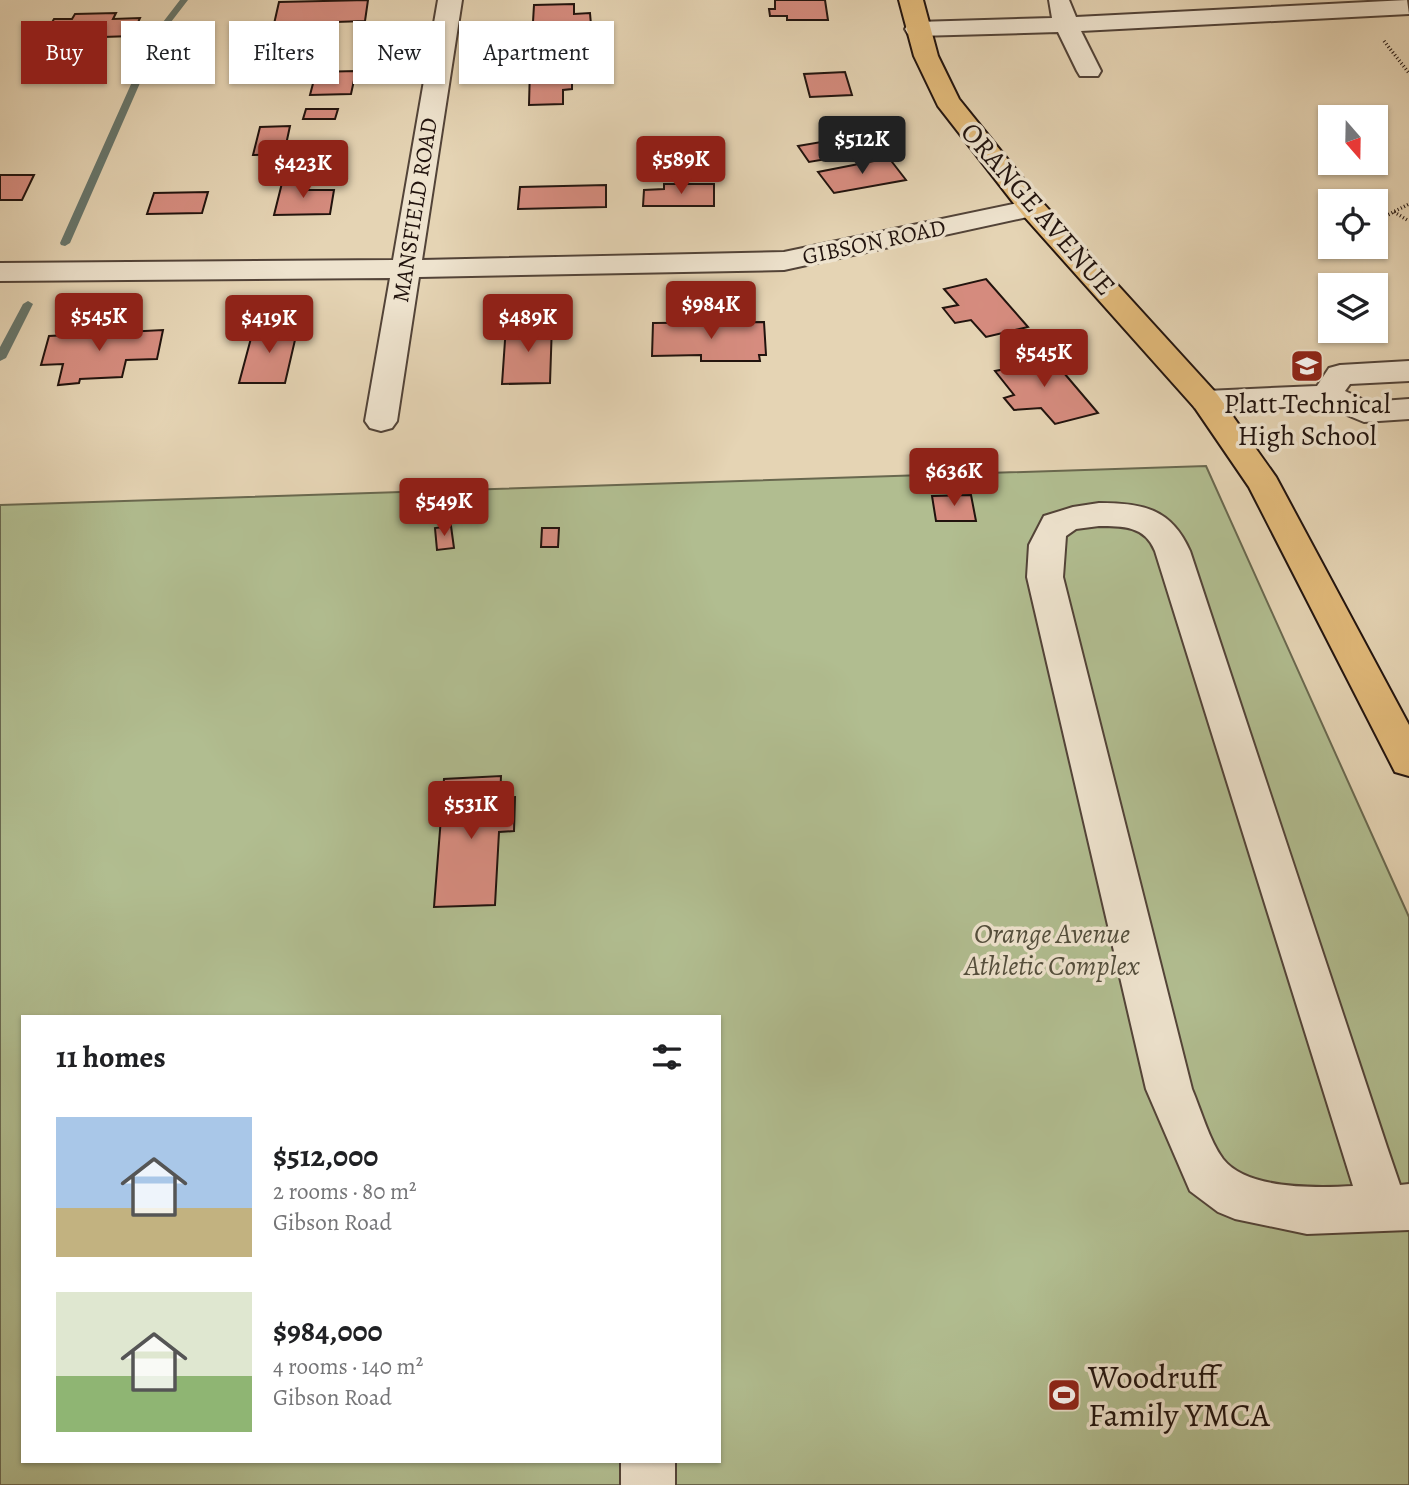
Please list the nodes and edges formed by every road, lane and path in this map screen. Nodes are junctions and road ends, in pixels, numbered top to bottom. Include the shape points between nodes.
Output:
1 (450, 0) edge
2 (1058, 0) edge
3 (1409, 7) edge
4 (914, 14) edge
5 (1066, 26) junction
6 (1380, 35) dead end
7 (1089, 71) dead end
8 (1409, 73) edge
9 (1409, 204) edge
10 (1032, 208) junction
11 (1393, 212) junction
12 (1388, 215) edge
13 (1409, 221) edge
14 (405, 269) junction
15 (0, 272) edge
16 (1409, 371) edge
17 (1327, 395) junction
18 (1206, 401) junction
19 (1409, 409) edge
20 (381, 421) dead end
21 (1409, 761) edge
22 (1396, 1207) edge
23 (648, 1463) edge
24 (648, 1485) edge

1 - 14 street, MANSFIELD ROAD
2 - 5 street
3 - 5 street
4 - 5 street
4 - 10 main road, ORANGE AVENUE via 947,101
5 - 7 street
6 - 8 path
9 - 11 path
10 - 14 street, GIBSON ROAD via 783,261
10 - 18 main road, ORANGE AVENUE
11 - 12 path
11 - 13 path
14 - 15 street, GIBSON ROAD
14 - 20 street, MANSFIELD ROAD
16 - 17 street via 1340,375
17 - 18 street
17 - 19 street via 1364,412
18 - 21 main road, ORANGE AVENUE via 1264,485
22 - 22 street via 1300,960 1195,612 1167,537 1157,525 1132,516 1077,515 1057,523 1044,557 1045,577 1168,1089 1207,1175 1235,1196 1307,1211
23 - 24 street

